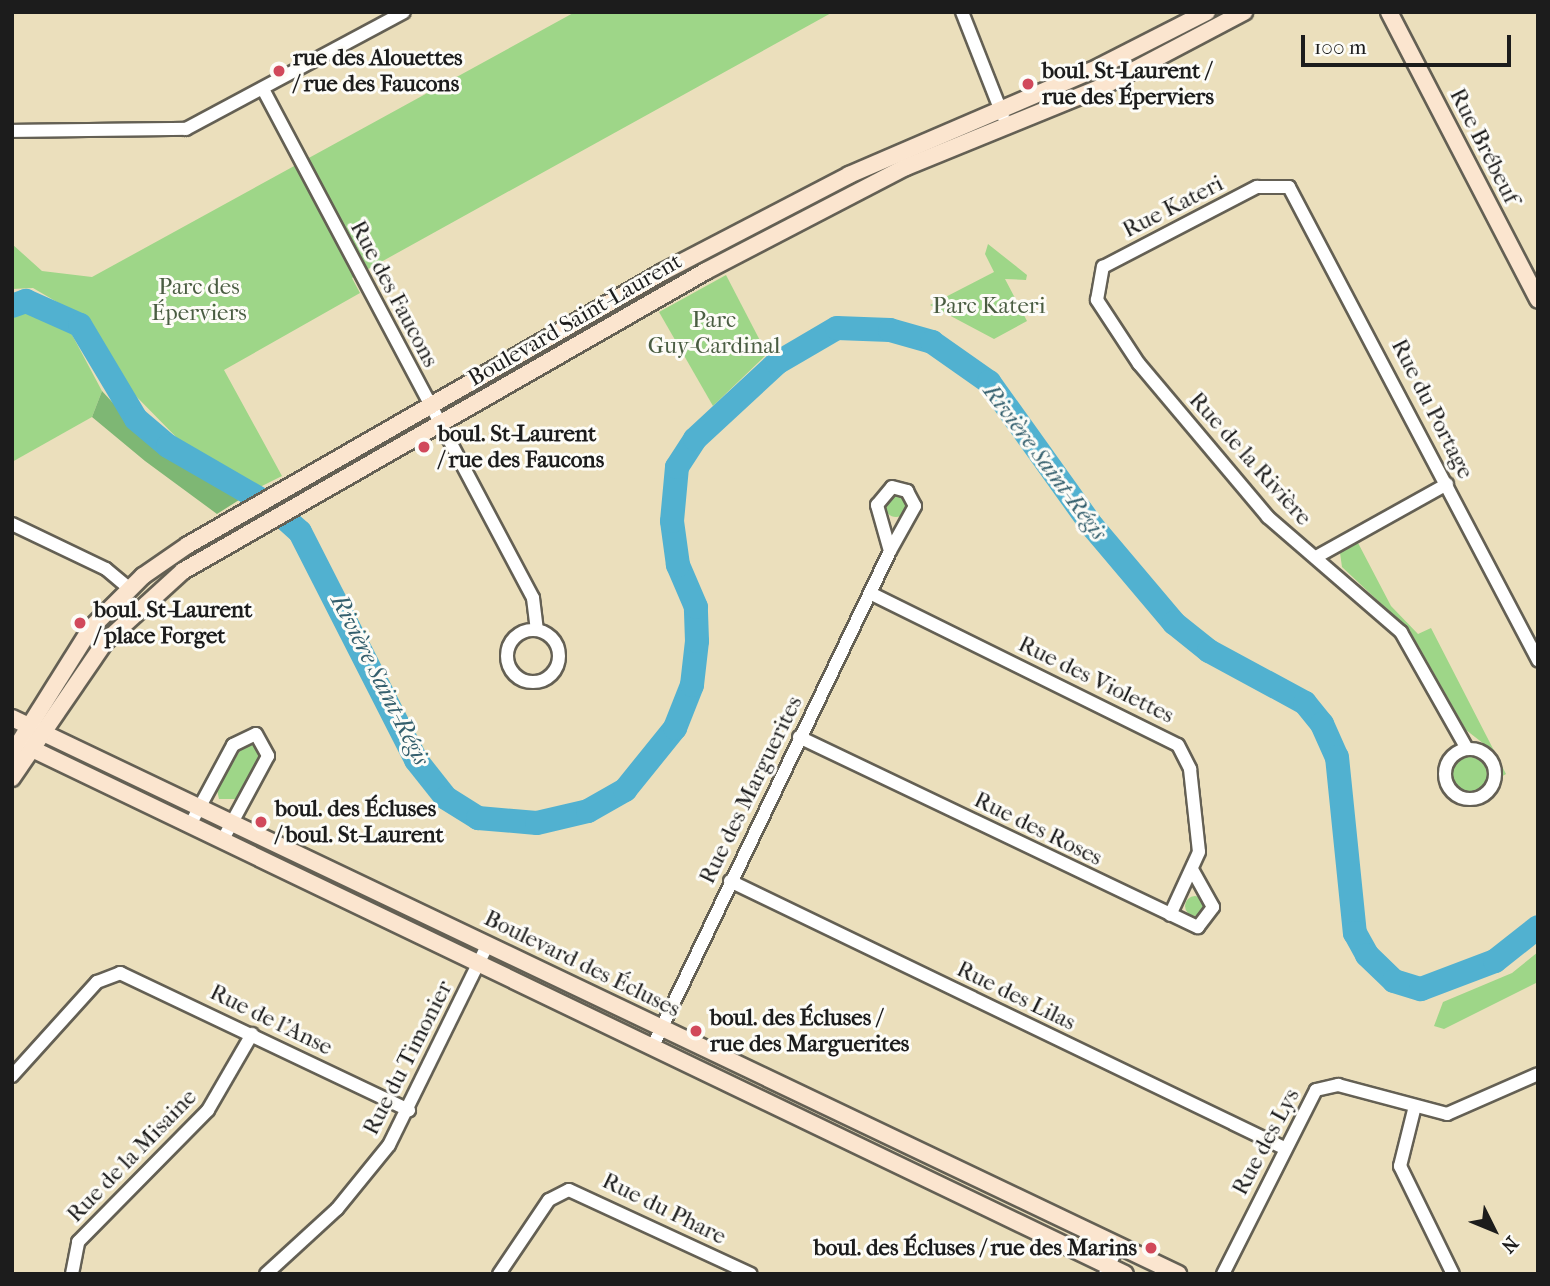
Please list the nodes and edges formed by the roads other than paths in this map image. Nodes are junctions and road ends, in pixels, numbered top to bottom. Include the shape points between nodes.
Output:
1 (404, 12) edge
2 (962, 12) edge
3 (1207, 12) edge
4 (1244, 12) edge
5 (1389, 12) edge
6 (1183, 18) edge
7 (264, 91) junction
8 (1000, 107) junction
9 (1007, 126) junction
10 (12, 131) edge
11 (1281, 183) joint
12 (1095, 285) joint
13 (1538, 300) edge
14 (431, 405) junction
15 (441, 423) junction
16 (1447, 484) junction
17 (12, 524) edge
18 (890, 551) junction
19 (1316, 557) junction
20 (130, 589) junction
21 (870, 593) junction
22 (537, 630) junction
23 (1538, 660) edge
24 (12, 718) edge
25 (30, 725) junction
26 (48, 732) junction
27 (799, 737) junction
28 (20, 746) edge
29 (1466, 747) junction
30 (12, 778) edge
31 (201, 804) junction
32 (233, 821) junction
33 (190, 825) junction
34 (222, 841) junction
35 (1193, 871) junction
36 (730, 881) junction
37 (1170, 915) junction
38 (488, 944) junction
39 (478, 965) junction
40 (662, 1028) junction
41 (252, 1034) junction
42 (652, 1048) junction
43 (1538, 1074) edge
44 (12, 1076) edge
45 (409, 1110) junction
46 (1414, 1110) junction
47 (1284, 1148) junction
48 (916, 1150) junction
49 (907, 1170) junction
50 (1118, 1246) junction
51 (1106, 1270) edge
52 (72, 1274) edge
53 (266, 1274) edge
54 (499, 1274) edge
55 (751, 1274) edge
56 (1125, 1274) edge
57 (1178, 1274) edge
58 (1223, 1274) edge
59 (1453, 1274) edge

1 - 7 street
2 - 8 street
3 - 6 street, Boulevard Saint-Laurent
4 - 9 street, Boulevard Saint-Laurent via 1100,88
5 - 13 street, Rue Brébeuf
6 - 8 street, Boulevard Saint-Laurent
7 - 10 street via 179,131
7 - 14 street, Rue des Faucons
8 - 9 street
8 - 14 street, Boulevard Saint-Laurent via 889,154 685,260
9 - 15 street, Boulevard Saint-Laurent via 906,167 747,250
11 - 12 street, Rue Kateri via 1257,187 1110,263
11 - 16 street, Rue du Portage via 1301,203
12 - 19 street, Rue de la Rivière via 1101,309 1139,364 1268,517
14 - 15 street, Rue des Faucons
14 - 20 street, Boulevard Saint-Laurent via 244,512
15 - 22 street, Rue des Faucons via 533,598
15 - 26 street, Boulevard Saint-Laurent via 183,570 132,612 96,653
16 - 19 street
16 - 23 street, Rue du Portage
17 - 20 street via 106,569
18 - 18 street, Rue des Marguerites via 915,506 900,487 884,491 877,505
18 - 21 street, Rue des Marguerites
19 - 29 street, Rue de la Rivière via 1407,639
20 - 25 street, Boulevard Saint-Laurent via 76,646
21 - 27 street, Rue des Marguerites
21 - 35 street, Rue des Violettes via 1173,741 1190,769 1199,852
22 - 22 street, Rue des Faucons via 520,633 509,646 512,671 526,680 550,675 558,661 556,645
24 - 25 street, Boulevard des Écluses
25 - 26 street, Boulevard des Écluses
25 - 28 street, Boulevard Saint-Laurent
26 - 28 street, Boulevard Saint-Laurent
26 - 31 street, Boulevard des Écluses
27 - 36 street, Rue des Marguerites
27 - 37 street, Rue des Roses
28 - 30 street, Boulevard Saint-Laurent
28 - 33 street, Boulevard des Écluses
29 - 29 street, Rue de la Rivière via 1451,760 1446,779 1457,796 1473,799 1488,792 1495,780 1482,753
31 - 32 street, Boulevard des Écluses
31 - 32 street via 237,740 256,734 268,757
31 - 33 street
32 - 34 street
32 - 38 street, Boulevard des Écluses
33 - 34 street, Boulevard des Écluses
34 - 39 street, Boulevard des Écluses
35 - 37 street, Rue des Violettes
35 - 37 street, Rue des Roses via 1209,897 1210,919 1192,926
36 - 40 street, Rue des Marguerites
36 - 47 street, Rue des Lilas
38 - 39 street, Rue du Timonier
38 - 40 street, Boulevard des Écluses
39 - 42 street, Boulevard des Écluses
39 - 45 street, Rue du Timonier
40 - 42 street, Rue des Marguerites
40 - 48 street, Boulevard des Écluses
41 - 44 street, Rue de l'Anse via 114,974 97,982
41 - 45 street, Rue de l'Anse
41 - 52 street, Rue de la Misaine via 208,1110 152,1160 78,1242
42 - 49 street, Boulevard des Écluses
43 - 46 street, Rue des Lys via 1457,1113
45 - 53 street, Rue du Timonier via 352,1193
46 - 47 street, Rue des Lys via 1330,1084 1307,1101
46 - 59 street via 1400,1166
47 - 58 street, Rue des Lys
48 - 49 street
48 - 50 street, Boulevard des Écluses
49 - 51 street, Boulevard des Écluses
50 - 51 street
50 - 57 street, Boulevard des Écluses
51 - 56 street, Boulevard des Écluses
54 - 55 street, Rue du Phare via 557,1193 581,1192

